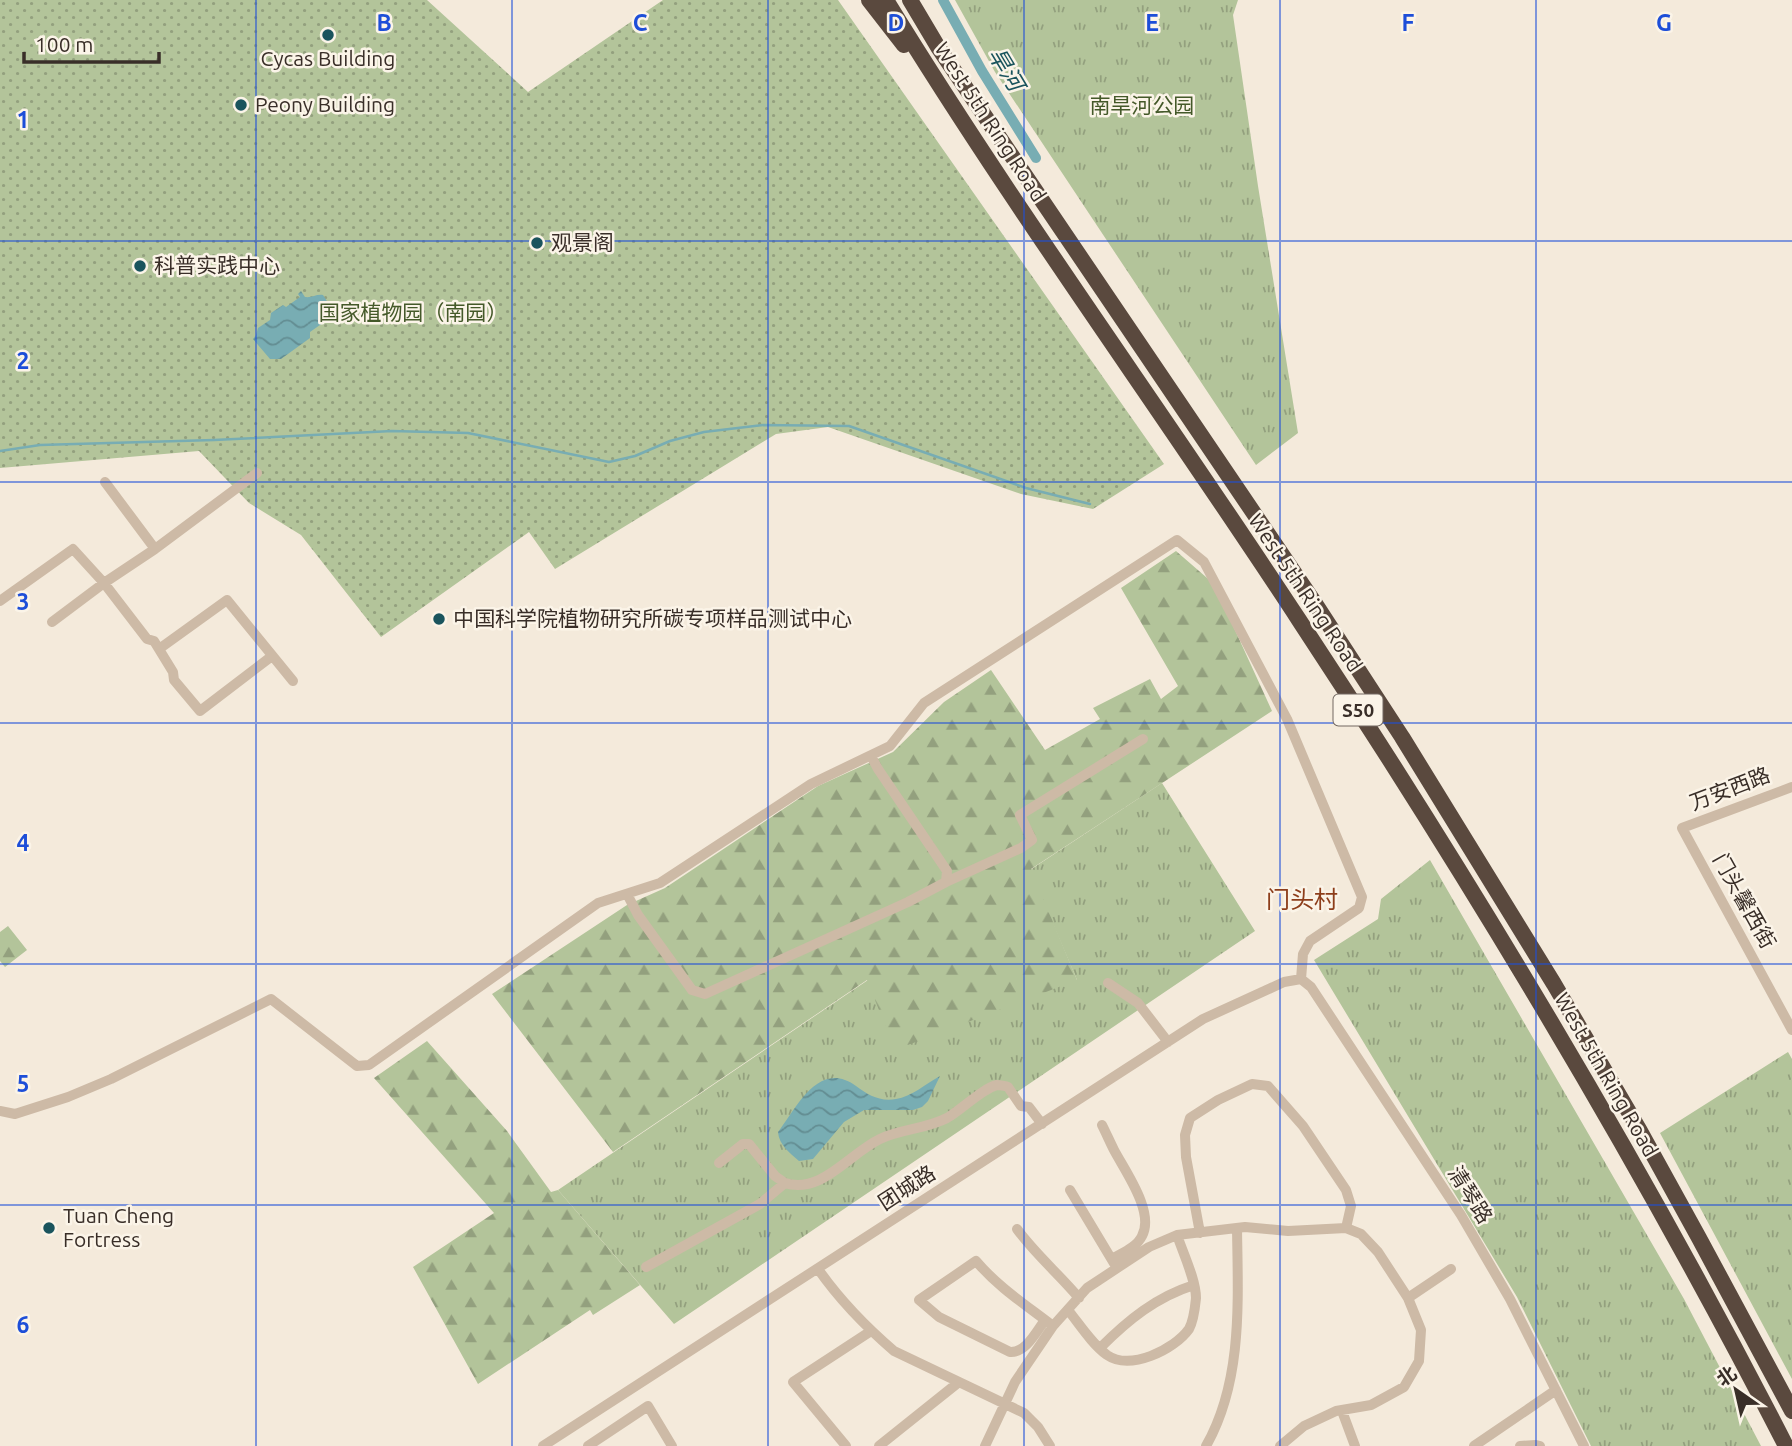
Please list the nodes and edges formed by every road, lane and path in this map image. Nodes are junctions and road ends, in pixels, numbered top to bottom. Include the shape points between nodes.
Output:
1 (869, 0) edge
2 (886, 0) edge
3 (910, 0) edge
4 (918, 0) edge
5 (939, 47) junction
6 (945, 96) junction
7 (257, 473) dead end
8 (105, 482) dead end
9 (155, 549) junction
10 (104, 583) junction
11 (0, 584) edge
12 (4, 597) edge
13 (52, 622) dead end
14 (159, 649) junction
15 (272, 656) junction
16 (293, 681) dead end
17 (1143, 738) dead end
18 (871, 756) junction
19 (1792, 787) edge
20 (1682, 828) joint
21 (946, 882) junction
22 (626, 894) junction
23 (1301, 979) junction
24 (1108, 983) dead end
25 (1792, 1030) edge
26 (1168, 1042) junction
27 (0, 1111) edge
28 (1042, 1124) junction
29 (1102, 1125) dead end
30 (719, 1163) dead end
31 (785, 1183) junction
32 (1070, 1190) dead end
33 (1237, 1228) junction
34 (1346, 1228) junction
35 (1017, 1229) dead end
36 (1200, 1233) junction
37 (1177, 1236) junction
38 (1114, 1263) junction
39 (646, 1267) dead end
40 (818, 1269) junction
41 (1451, 1269) dead end
42 (1194, 1285) junction
43 (1079, 1298) junction
44 (1408, 1298) junction
45 (1068, 1310) junction
46 (1049, 1323) junction
47 (871, 1331) junction
48 (1100, 1348) junction
49 (959, 1382) junction
50 (1556, 1390) junction
51 (1004, 1404) junction
52 (1342, 1410) junction
53 (1792, 1411) edge
54 (1292, 1442) edge
55 (667, 1444) edge
56 (543, 1446) edge
57 (587, 1446) edge
58 (846, 1446) edge
59 (880, 1446) edge
60 (985, 1446) edge
61 (1050, 1446) edge
62 (1206, 1446) edge
63 (1280, 1446) edge
64 (1355, 1446) edge
65 (1474, 1446) edge
66 (1520, 1446) edge
67 (1540, 1446) edge
68 (1584, 1446) edge
69 (1786, 1446) edge

1 - 6 highway
2 - 6 highway, West 5th Ring Road / S50
3 - 5 highway, West 5th Ring Road / S50
4 - 5 highway
5 - 53 highway, West 5th Ring Road / S50 via 1416,760 1614,1086
6 - 69 highway, West 5th Ring Road / S50 via 1297,616 1461,872 1622,1142
7 - 9 street
8 - 9 street
9 - 10 street
10 - 12 street via 73,549
10 - 13 street
10 - 14 street
11 - 12 street
14 - 15 street via 227,600
14 - 15 street via 174,680 200,711
15 - 16 street
17 - 21 street via 1020,815 1032,840
18 - 21 street via 947,871
18 - 22 street via 811,784 660,884
18 - 23 street via 890,746 924,703 1177,540 1204,562 1287,719 1362,897 1359,908 1310,941 1303,954
19 - 20 street, 万安西路
20 - 25 street, 门头馨西街
21 - 22 street via 705,994 692,990
22 - 27 street via 598,903 369,1066 356,1066 271,999 68,1097 15,1115
23 - 26 street, 团城路 via 1284,982 1203,1019
23 - 50 street, 清琴路 via 1311,987 1461,1215
24 - 26 street via 1138,1003
26 - 28 street, 团城路
28 - 31 street via 1008,1087 998,1085 947,1118 879,1139 825,1178 811,1184
28 - 40 street, 团城路
29 - 38 street via 1136,1188 1146,1226 1142,1237
30 - 31 street via 749,1144
31 - 39 street via 760,1203
32 - 38 street
33 - 34 street
33 - 36 street
33 - 62 street via 1232,1370 1226,1399
34 - 36 street via 1351,1206 1346,1190 1303,1126 1268,1086 1252,1084 1190,1118 1186,1157
34 - 44 street via 1361,1234 1378,1252
35 - 43 street
36 - 37 street
37 - 38 street
37 - 42 street
38 - 43 street
40 - 47 street
40 - 56 street, 团城路
41 - 44 street
42 - 48 street via 1155,1302
42 - 48 street via 1189,1329 1165,1349 1129,1361 1109,1356
43 - 45 street
44 - 52 street via 1421,1329 1419,1361 1404,1387 1371,1405
45 - 46 street
45 - 48 street
46 - 46 street via 1000,1287 976,1261 919,1300 939,1317 1010,1352 1018,1353
46 - 51 street
47 - 49 street via 894,1351
47 - 58 street via 793,1382
49 - 51 street
49 - 59 street
50 - 65 street
50 - 68 street, 清琴路
51 - 60 street
51 - 61 street via 1024,1413
52 - 54 street via 1304,1426
52 - 64 street
54 - 63 street
55 - 57 street via 648,1406
66 - 67 street

